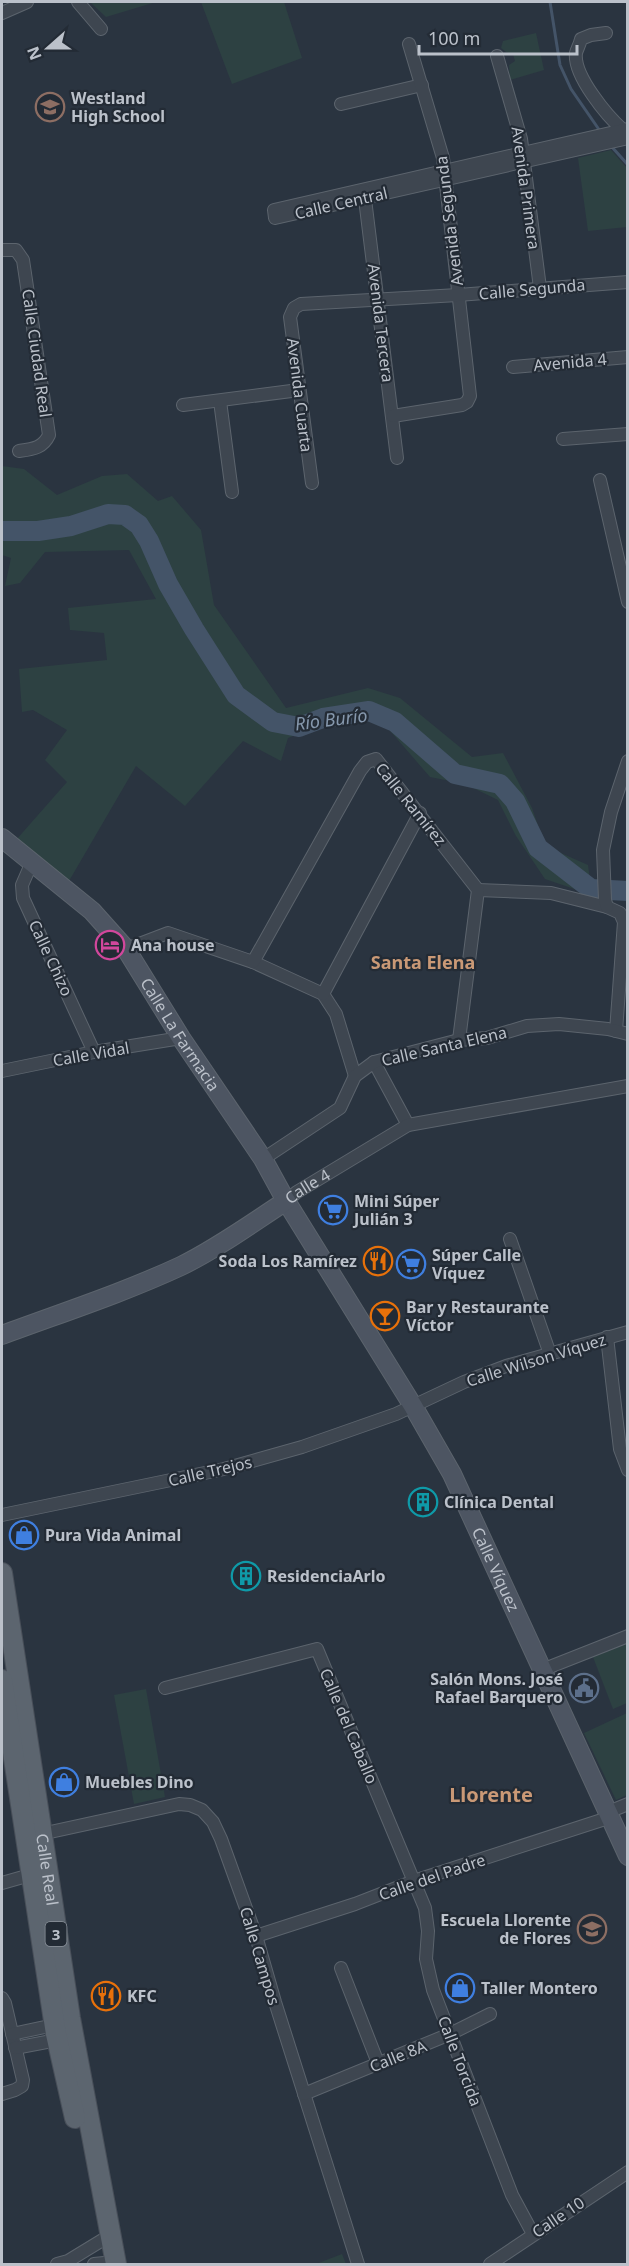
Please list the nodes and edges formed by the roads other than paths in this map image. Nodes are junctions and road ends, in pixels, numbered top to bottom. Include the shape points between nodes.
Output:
1 (27, 2) edge
2 (78, 2) edge
3 (2, 13) edge
4 (101, 29) dead end
5 (606, 33) dead end
6 (410, 44) dead end
7 (497, 56) dead end
8 (422, 85) junction
9 (341, 104) dead end
10 (621, 134) edge
11 (524, 157) junction
12 (445, 175) junction
13 (364, 193) junction
14 (2, 250) edge
15 (627, 282) edge
16 (540, 288) junction
17 (458, 296) junction
18 (378, 300) junction
19 (294, 308) joint
20 (627, 357) edge
21 (513, 367) dead end
22 (299, 390) junction
23 (220, 401) junction
24 (183, 405) dead end
25 (393, 416) junction
26 (627, 434) edge
27 (562, 438) dead end
28 (19, 451) dead end
29 (397, 458) dead end
30 (600, 480) dead end
31 (312, 483) dead end
32 (232, 492) dead end
33 (627, 602) edge
34 (627, 761) edge
35 (420, 813) junction
36 (2, 838) edge
37 (32, 862) junction
38 (478, 890) junction
39 (606, 903) junction
40 (126, 949) junction
41 (253, 962) junction
42 (323, 994) junction
43 (622, 1033) edge
44 (181, 1038) junction
45 (459, 1040) junction
46 (94, 1052) junction
47 (374, 1062) junction
48 (2, 1071) edge
49 (355, 1076) junction
50 (627, 1086) edge
51 (408, 1125) junction
52 (263, 1159) junction
53 (286, 1201) junction
54 (510, 1239) dead end
55 (627, 1332) edge
56 (2, 1335) edge
57 (607, 1337) junction
58 (550, 1354) junction
59 (413, 1406) junction
60 (627, 1470) edge
61 (2, 1515) edge
62 (2, 1573) edge
63 (627, 1636) edge
64 (12, 1647) junction
65 (542, 1670) junction
66 (2, 1680) edge
67 (165, 1688) dead end
68 (4, 1715) edge
69 (27, 1751) junction
70 (17, 1777) junction
71 (627, 1804) edge
72 (607, 1815) junction
73 (41, 1834) junction
74 (627, 1856) edge
75 (30, 1875) junction
76 (414, 1881) junction
77 (2, 1883) edge
78 (56, 1933) junction
79 (256, 1936) junction
80 (342, 1968) dead end
81 (2, 1998) edge
82 (490, 2014) dead end
83 (56, 2033) junction
84 (12, 2034) junction
85 (450, 2034) junction
86 (15, 2048) junction
87 (378, 2063) junction
88 (2, 2094) edge
89 (303, 2094) junction
90 (627, 2172) edge
91 (534, 2234) junction
92 (109, 2236) junction
93 (65, 2263) edge
94 (116, 2263) edge
95 (94, 2265) edge
96 (358, 2265) edge
97 (490, 2265) edge

1 - 3 street
2 - 4 street
5 - 10 street via 581,39 576,54 589,88
6 - 8 street, Avenida Segunda
7 - 11 street, Avenida Primera
8 - 9 street
8 - 12 street, Avenida Segunda
10 - 11 street, Calle Central
11 - 12 street, Calle Central
11 - 16 street, Avenida Primera
12 - 13 street, Calle Central
12 - 17 street, Avenida Segunda
13 - 13 street, Calle Central via 274,210 275,218
13 - 18 street, Avenida Tercera
14 - 28 street, Calle Ciudad Real via 16,250 23,260 49,435 45,444
15 - 16 street, Calle Segunda
16 - 17 street, Calle Segunda
17 - 18 street, Calle Segunda
17 - 25 street, Avenida Segunda via 470,396 467,402
18 - 19 street, Calle Segunda via 301,304
18 - 25 street, Avenida Tercera
19 - 22 street, Avenida Cuarta via 290,317
20 - 21 street, Avenida 4
22 - 23 street
22 - 31 street, Avenida Cuarta
23 - 24 street
23 - 32 street
25 - 29 street, Avenida Tercera
26 - 27 street
30 - 33 street
34 - 39 street via 603,850
35 - 38 street, Calle Ramírez
35 - 41 street, Calle Ramírez via 379,760 367,762
35 - 42 street
36 - 37 main road, Calle La Farmacia
37 - 40 main road, Calle La Farmacia via 92,911
37 - 46 street, Calle Chizo via 21,891
38 - 39 street via 551,893
38 - 45 street
39 - 43 street via 624,922
40 - 41 street via 168,933
40 - 44 main road, Calle La Farmacia
41 - 42 street
42 - 49 street via 336,1014
43 - 45 street, Calle Santa Elena via 559,1024 527,1026 487,1038
44 - 46 street, Calle Vidal
44 - 52 main road, Calle La Farmacia
45 - 47 street, Calle Santa Elena
46 - 48 street, Calle Vidal
47 - 49 street, Calle Santa Elena
47 - 51 street
49 - 52 street, Calle Santa Elena via 340,1108
50 - 51 street, Calle 4
51 - 53 street, Calle 4
52 - 53 main road, Calle La Farmacia
53 - 56 main road, Calle 4 via 181,1266
53 - 59 main road, Calle Víquez
54 - 58 street
55 - 57 street, Calle Wilson Víquez
57 - 58 street, Calle Wilson Víquez
57 - 60 street via 620,1449
58 - 59 street, Calle Wilson Víquez via 464,1382
59 - 61 street, Calle Trejos via 302,1447 224,1469
59 - 65 main road, Calle Víquez via 452,1474
62 - 64 main road, Calle Real / 3
63 - 65 street
64 - 68 main road via 8,1672 12,1702
64 - 69 main road, Calle Real / 3
65 - 72 main road, Calle Víquez
66 - 68 main road, Calle Real / 3
67 - 76 street, Calle del Caballo via 317,1649
68 - 69 main road via 13,1717
68 - 70 main road, Calle Real / 3
69 - 73 main road, Calle Real / 3
70 - 73 main road via 33,1829
70 - 75 main road, Calle Real / 3
71 - 72 street, Calle del Padre
72 - 74 main road, Calle Víquez
72 - 76 street, Calle del Padre
73 - 75 main road via 36,1841 37,1865
73 - 78 main road, Calle Real / 3
73 - 79 street, Calle Campos via 165,1806 196,1807 209,1816 218,1831
75 - 77 street
75 - 78 main road via 39,1883 43,1906
75 - 83 main road, Calle Real / 3
76 - 79 street, Calle del Padre
76 - 85 street, Calle Torcida via 428,1919 428,1974
78 - 92 main road, Calle Real / 3
79 - 89 street, Calle Campos
80 - 87 street
81 - 84 street
82 - 85 street, Calle 8A
83 - 84 street
83 - 86 street
83 - 92 main road, Calle Real / 3
84 - 86 street
85 - 87 street, Calle 8A
85 - 91 street, Calle Torcida via 512,2195
86 - 88 street via 22,2086
87 - 89 street, Calle 8A
89 - 96 street, Calle Campos
90 - 91 street, Calle 10
91 - 97 street, Calle 10
92 - 93 street
92 - 94 main road, Calle Real / 3
94 - 95 street

